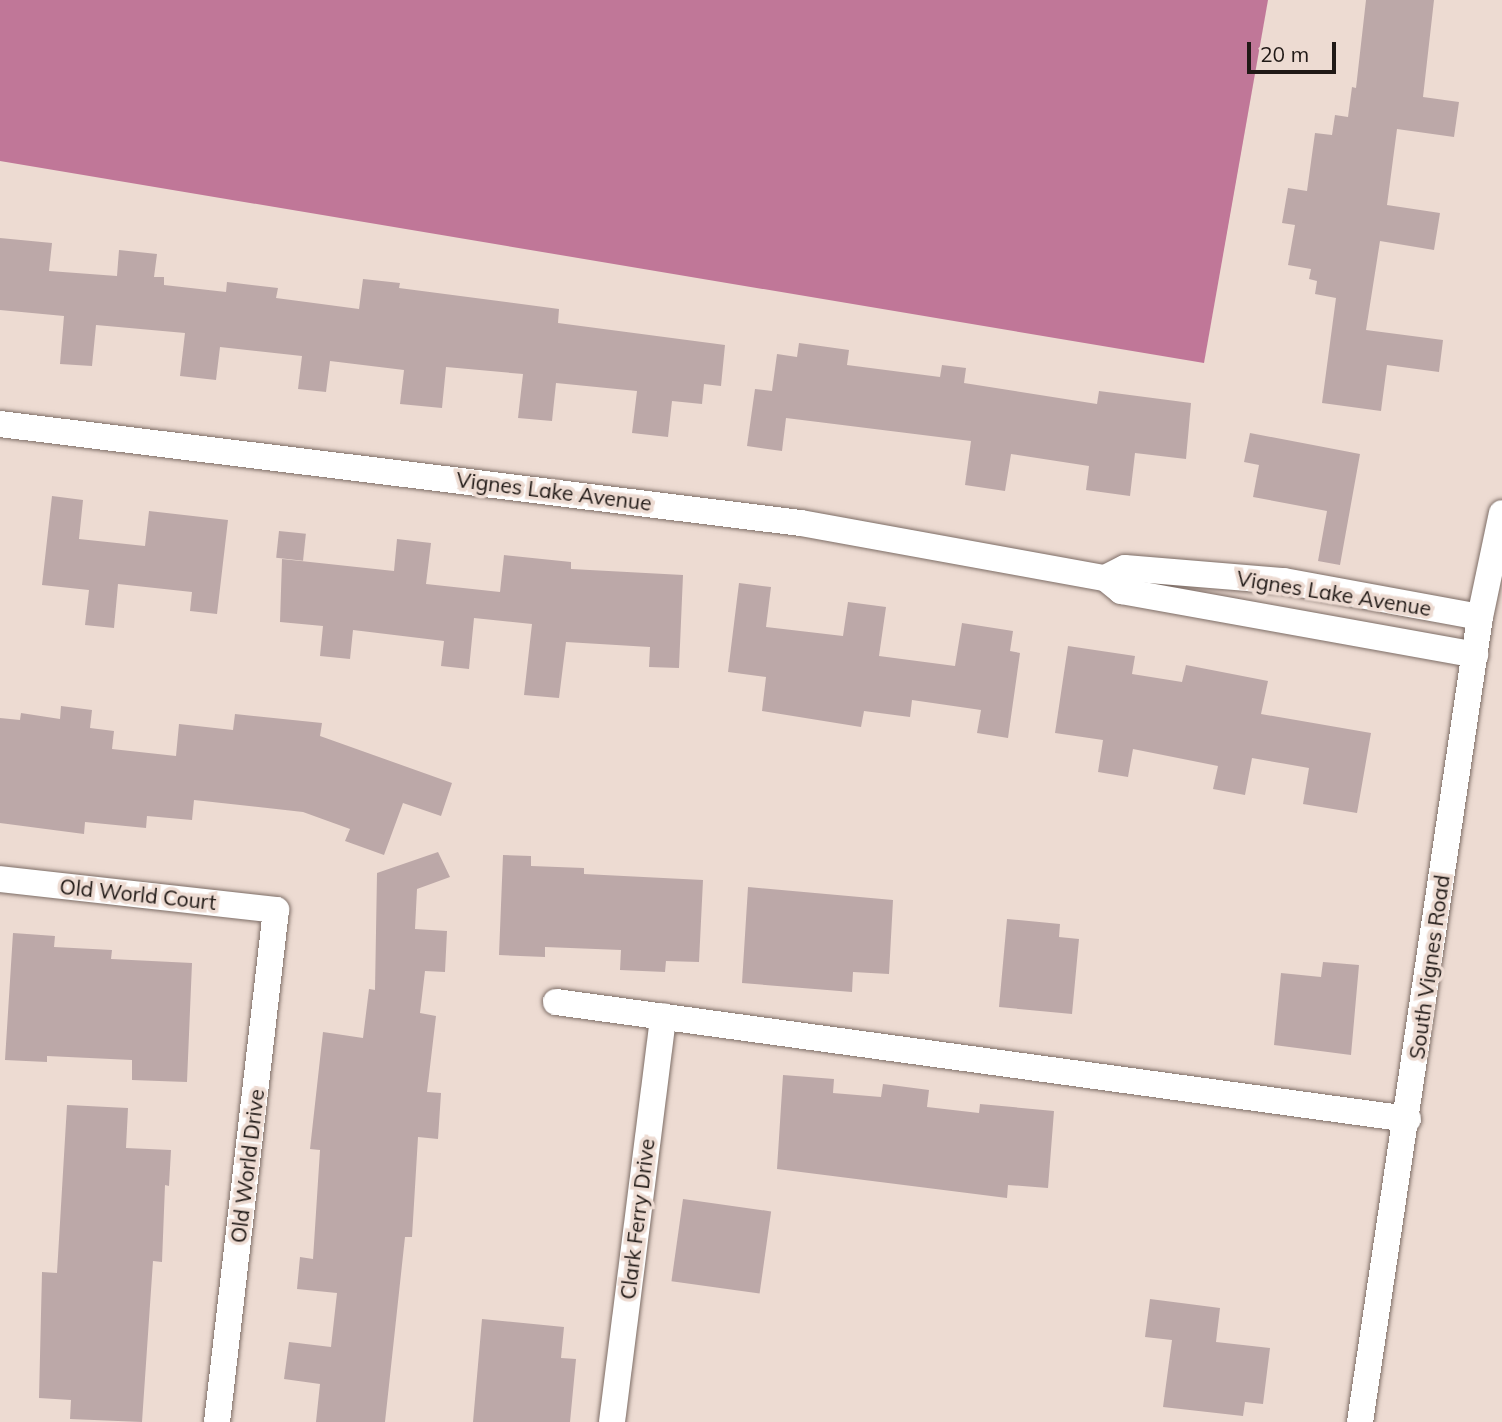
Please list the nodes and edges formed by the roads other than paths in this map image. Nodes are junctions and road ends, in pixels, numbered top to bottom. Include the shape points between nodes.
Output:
1 (0, 424) edge
2 (1502, 513) edge
3 (1105, 578) junction
4 (1480, 617) junction
5 (1475, 655) junction
6 (0, 879) edge
7 (276, 910) joint
8 (556, 1002) dead end
9 (663, 1016) junction
10 (1408, 1119) junction
11 (217, 1422) edge
12 (612, 1422) edge
13 (1360, 1422) edge

1 - 3 street, Vignes Lake Avenue via 801,523
2 - 4 street, South Vignes Road
3 - 4 street, Vignes Lake Avenue via 1125,568 1284,581
3 - 5 street, Vignes Lake Avenue via 1121,591
4 - 5 street, South Vignes Road
5 - 10 street, South Vignes Road
6 - 7 street, Old World Court
7 - 11 street, Old World Drive
8 - 9 street
9 - 10 street
9 - 12 street, Clark Ferry Drive
10 - 13 street, South Vignes Road

